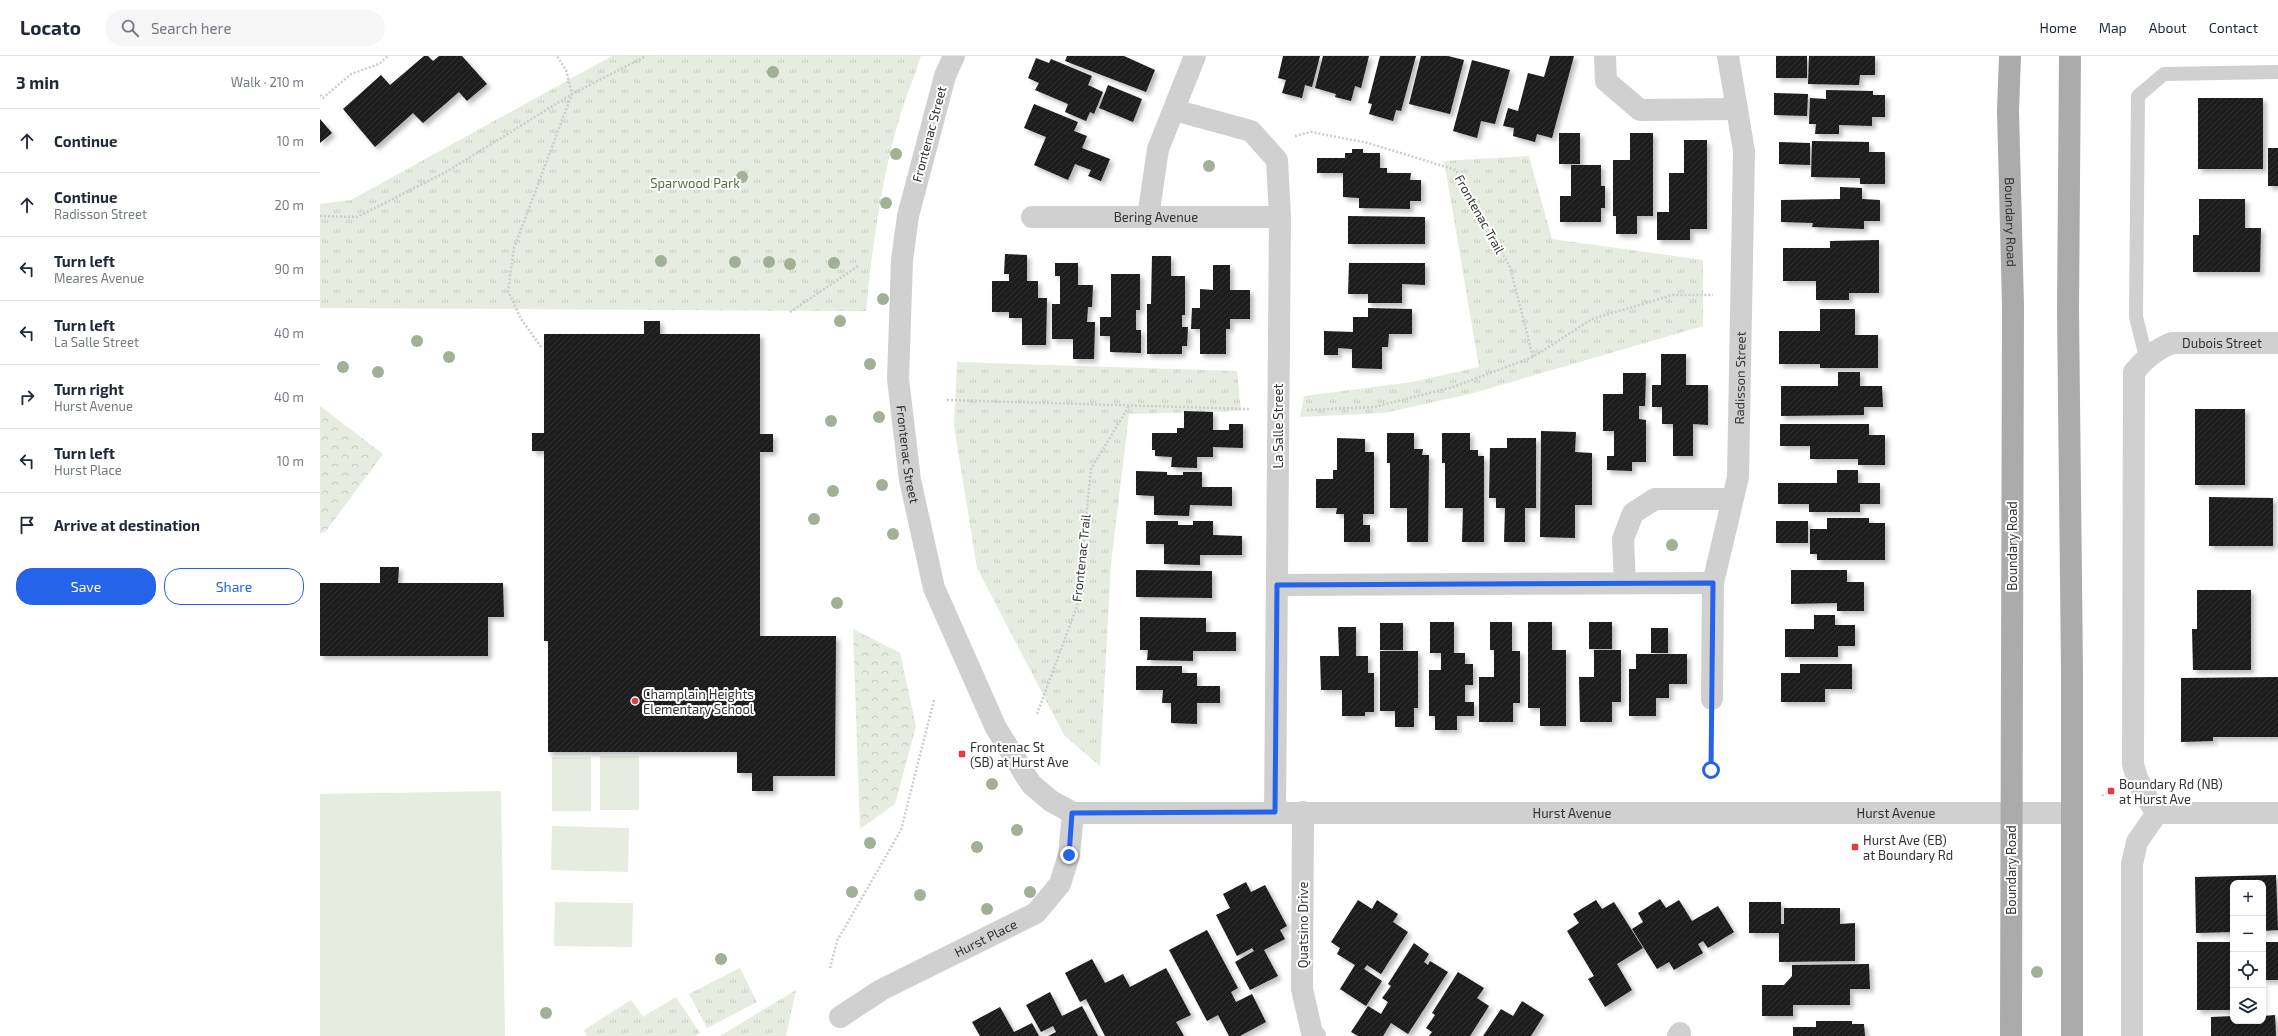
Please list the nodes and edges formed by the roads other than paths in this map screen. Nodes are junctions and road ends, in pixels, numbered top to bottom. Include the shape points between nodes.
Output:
1 (954, 56) edge
2 (1195, 56) edge
3 (1605, 56) edge
4 (1728, 56) edge
5 (2010, 56) edge
6 (2070, 56) edge
7 (2278, 72) edge
8 (1737, 109) junction
9 (1174, 110) junction
10 (1032, 217) dead end
11 (1148, 217) junction
12 (1280, 217) junction
13 (2278, 343) edge
14 (2146, 357) junction
15 (1732, 499) junction
16 (1624, 583) junction
17 (1713, 583) junction
18 (1277, 585) junction
19 (1712, 699) road end
20 (1275, 812) junction
21 (1303, 812) junction
22 (2011, 812) junction
23 (1072, 813) junction
24 (2071, 813) junction
25 (2157, 813) junction
26 (2278, 814) edge
27 (840, 1017) dead end
28 (1315, 1036) edge
29 (2011, 1036) edge
30 (2072, 1036) edge
31 (2132, 1036) edge

1 - 23 street, Frontenac Street via 945,76 908,216 902,260 898,379 910,480 934,588 996,728 1011,756 1031,784 1051,801
2 - 9 street
3 - 8 street via 1606,82 1640,110
4 - 8 street, Radisson Street
5 - 22 main road, Boundary Road via 2008,112 2013,305
6 - 24 main road via 2068,310
7 - 14 lane via 2164,74 2138,96 2136,317
8 - 15 street, Radisson Street via 1744,150 1738,476
9 - 11 street via 1158,149
9 - 12 street, La Salle Street via 1251,131 1277,160
10 - 11 street, Bering Avenue
11 - 12 street, Bering Avenue
12 - 18 street, La Salle Street
13 - 14 street, Dubois Street via 2172,343
14 - 25 street via 2134,372 2133,764 2142,791
15 - 16 street via 1654,499 1633,513 1623,539
15 - 17 street, Radisson Street
16 - 17 street
16 - 18 street
17 - 19 street, Radisson Street
18 - 20 street, La Salle Street
20 - 21 street, Hurst Avenue
20 - 23 street, Hurst Avenue
21 - 22 street, Hurst Avenue
21 - 28 street, Quatsino Drive via 1302,989 1312,1033
22 - 24 street, Hurst Avenue
22 - 29 main road, Boundary Road
23 - 27 street, Hurst Place via 1069,855 1060,884 1036,913 881,990
24 - 30 main road
25 - 26 street
25 - 31 street via 2137,842 2132,864

